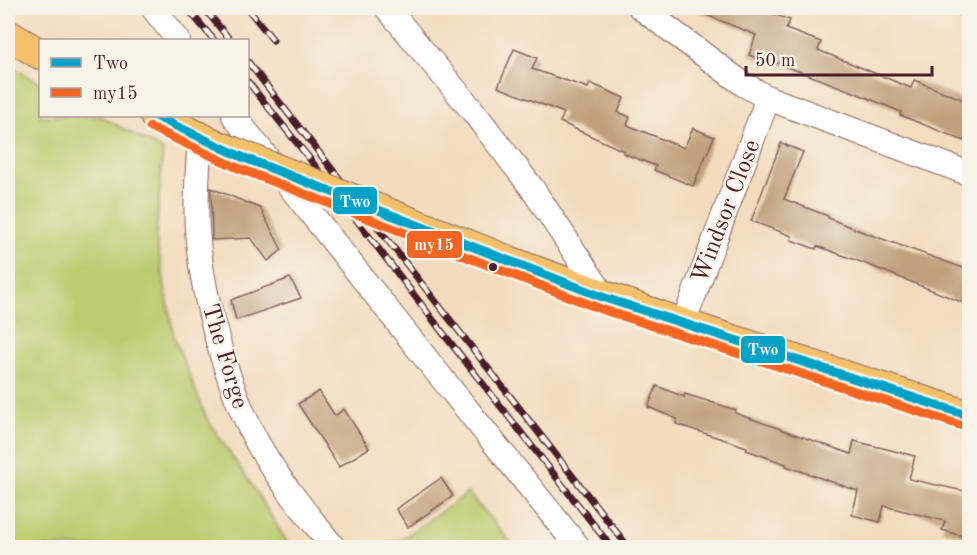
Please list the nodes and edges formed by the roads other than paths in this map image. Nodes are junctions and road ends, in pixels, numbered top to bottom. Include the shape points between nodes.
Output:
1 (153, 8) edge
2 (387, 8) edge
3 (641, 8) edge
4 (8, 34) edge
5 (177, 39) edge
6 (39, 53) edge
7 (768, 98) junction
8 (157, 117) edge
9 (235, 117) edge
10 (209, 142) junction
11 (969, 174) edge
12 (605, 298) junction
13 (683, 324) junction
14 (969, 416) edge
15 (334, 548) edge
16 (579, 548) edge

1 - 5 street
2 - 12 street via 532,188
3 - 7 street via 743,84
4 - 6 main road
7 - 11 street
7 - 13 street, Windsor Close
8 - 10 main road
9 - 16 street
10 - 12 main road, bridge
10 - 15 street, The Forge via 197,228 213,319 240,407 290,493
12 - 13 main road
13 - 14 main road

